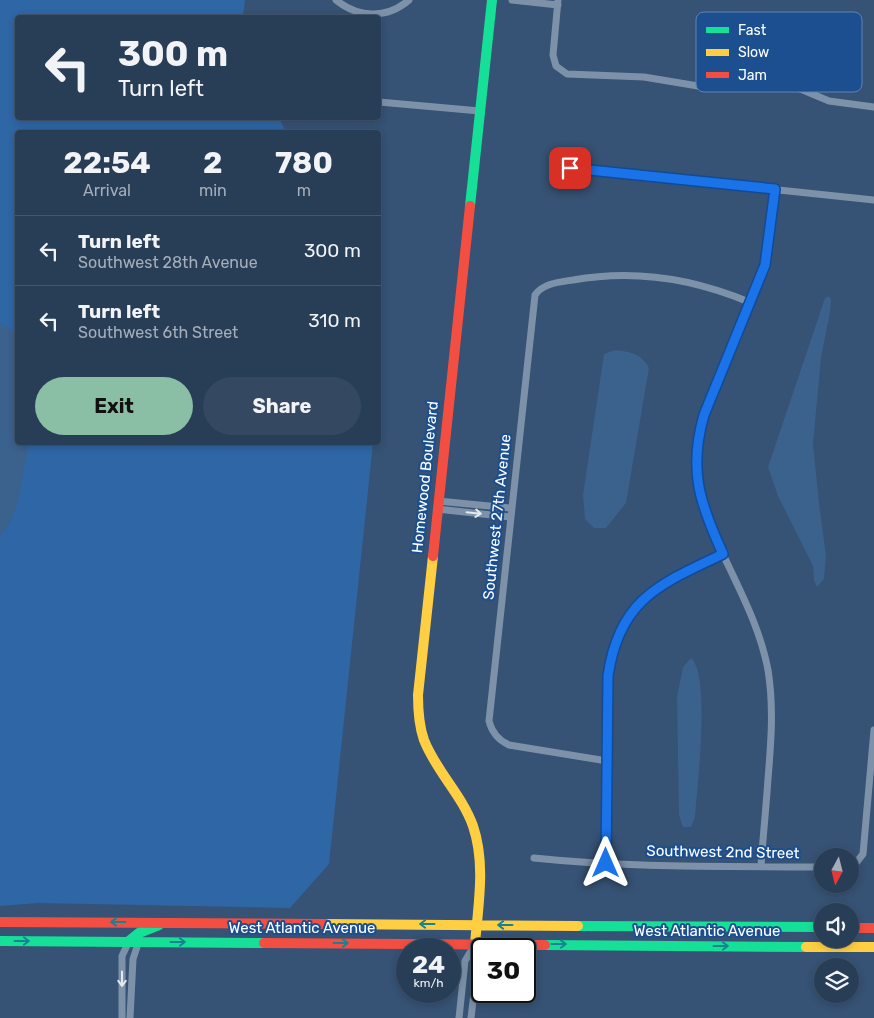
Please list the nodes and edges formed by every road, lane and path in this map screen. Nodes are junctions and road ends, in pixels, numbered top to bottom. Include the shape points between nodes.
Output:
1 (336, 0) edge
2 (409, 0) edge
3 (492, 0) edge
4 (512, 0) edge
5 (558, 2) edge
6 (367, 15) edge
7 (696, 86) edge
8 (806, 92) edge
9 (381, 102) edge
10 (874, 107) edge
11 (480, 110) junction
12 (554, 173) dead end
13 (775, 189) junction
14 (874, 200) edge
15 (749, 302) junction
16 (437, 505) junction
17 (511, 508) junction
18 (510, 517) junction
19 (723, 554) junction
20 (874, 730) edge
21 (607, 761) junction
22 (534, 858) dead end
23 (859, 860) edge
24 (606, 863) junction
25 (761, 866) junction
26 (814, 867) edge
27 (0, 922) edge
28 (167, 923) junction
29 (476, 925) junction
30 (742, 927) junction
31 (814, 928) edge
32 (859, 928) edge
33 (874, 928) edge
34 (475, 938) edge
35 (0, 941) edge
36 (134, 941) junction
37 (471, 944) edge
38 (536, 944) edge
39 (742, 946) junction
40 (874, 947) edge
41 (471, 952) edge
42 (473, 1003) edge
43 (122, 1018) edge
44 (130, 1018) edge
45 (459, 1018) edge
46 (471, 1018) edge

1 - 6 street
2 - 6 street via 393,10
3 - 11 main road, Homewood Boulevard
4 - 5 street
5 - 7 street via 552,55 561,71 567,74 644,77
8 - 10 street via 829,101
9 - 11 street
11 - 16 main road, Homewood Boulevard
12 - 13 street via 570,168
13 - 14 street
13 - 15 street via 765,265
15 - 17 street, Southwest 27th Avenue via 682,280 636,275 589,277 538,290
15 - 19 street via 704,415 698,440 697,478 701,503
16 - 17 street
16 -> 18 street
16 - 29 main road, Homewood Boulevard via 418,710 424,740 473,827 480,864
17 - 18 street, Southwest 27th Avenue
18 - 21 street, Southwest 27th Avenue via 489,715 491,728 509,745
19 - 21 street via 670,579 652,592 632,612 620,632 610,659 608,676
19 - 25 street via 757,630 768,668 772,731
20 - 23 street via 864,848
21 - 24 street
22 - 24 street, Southwest 2nd Street
24 - 25 street, Southwest 2nd Street
25 - 26 street, Southwest 2nd Street
28 -> 27 main road, West Atlantic Avenue
29 -> 28 main road, West Atlantic Avenue
28 - 36 main road via 139,932
30 -> 29 main road, West Atlantic Avenue
29 - 34 main road, Homewood Boulevard
30 - 31 main road, West Atlantic Avenue
30 - 39 main road
32 - 33 main road
35 -> 36 main road, West Atlantic Avenue
36 -> 37 main road, West Atlantic Avenue
36 -> 43 street via 122,956
36 - 44 street
38 -> 39 main road, West Atlantic Avenue
39 - 40 main road, West Atlantic Avenue
41 - 45 street via 466,961
42 - 46 street

